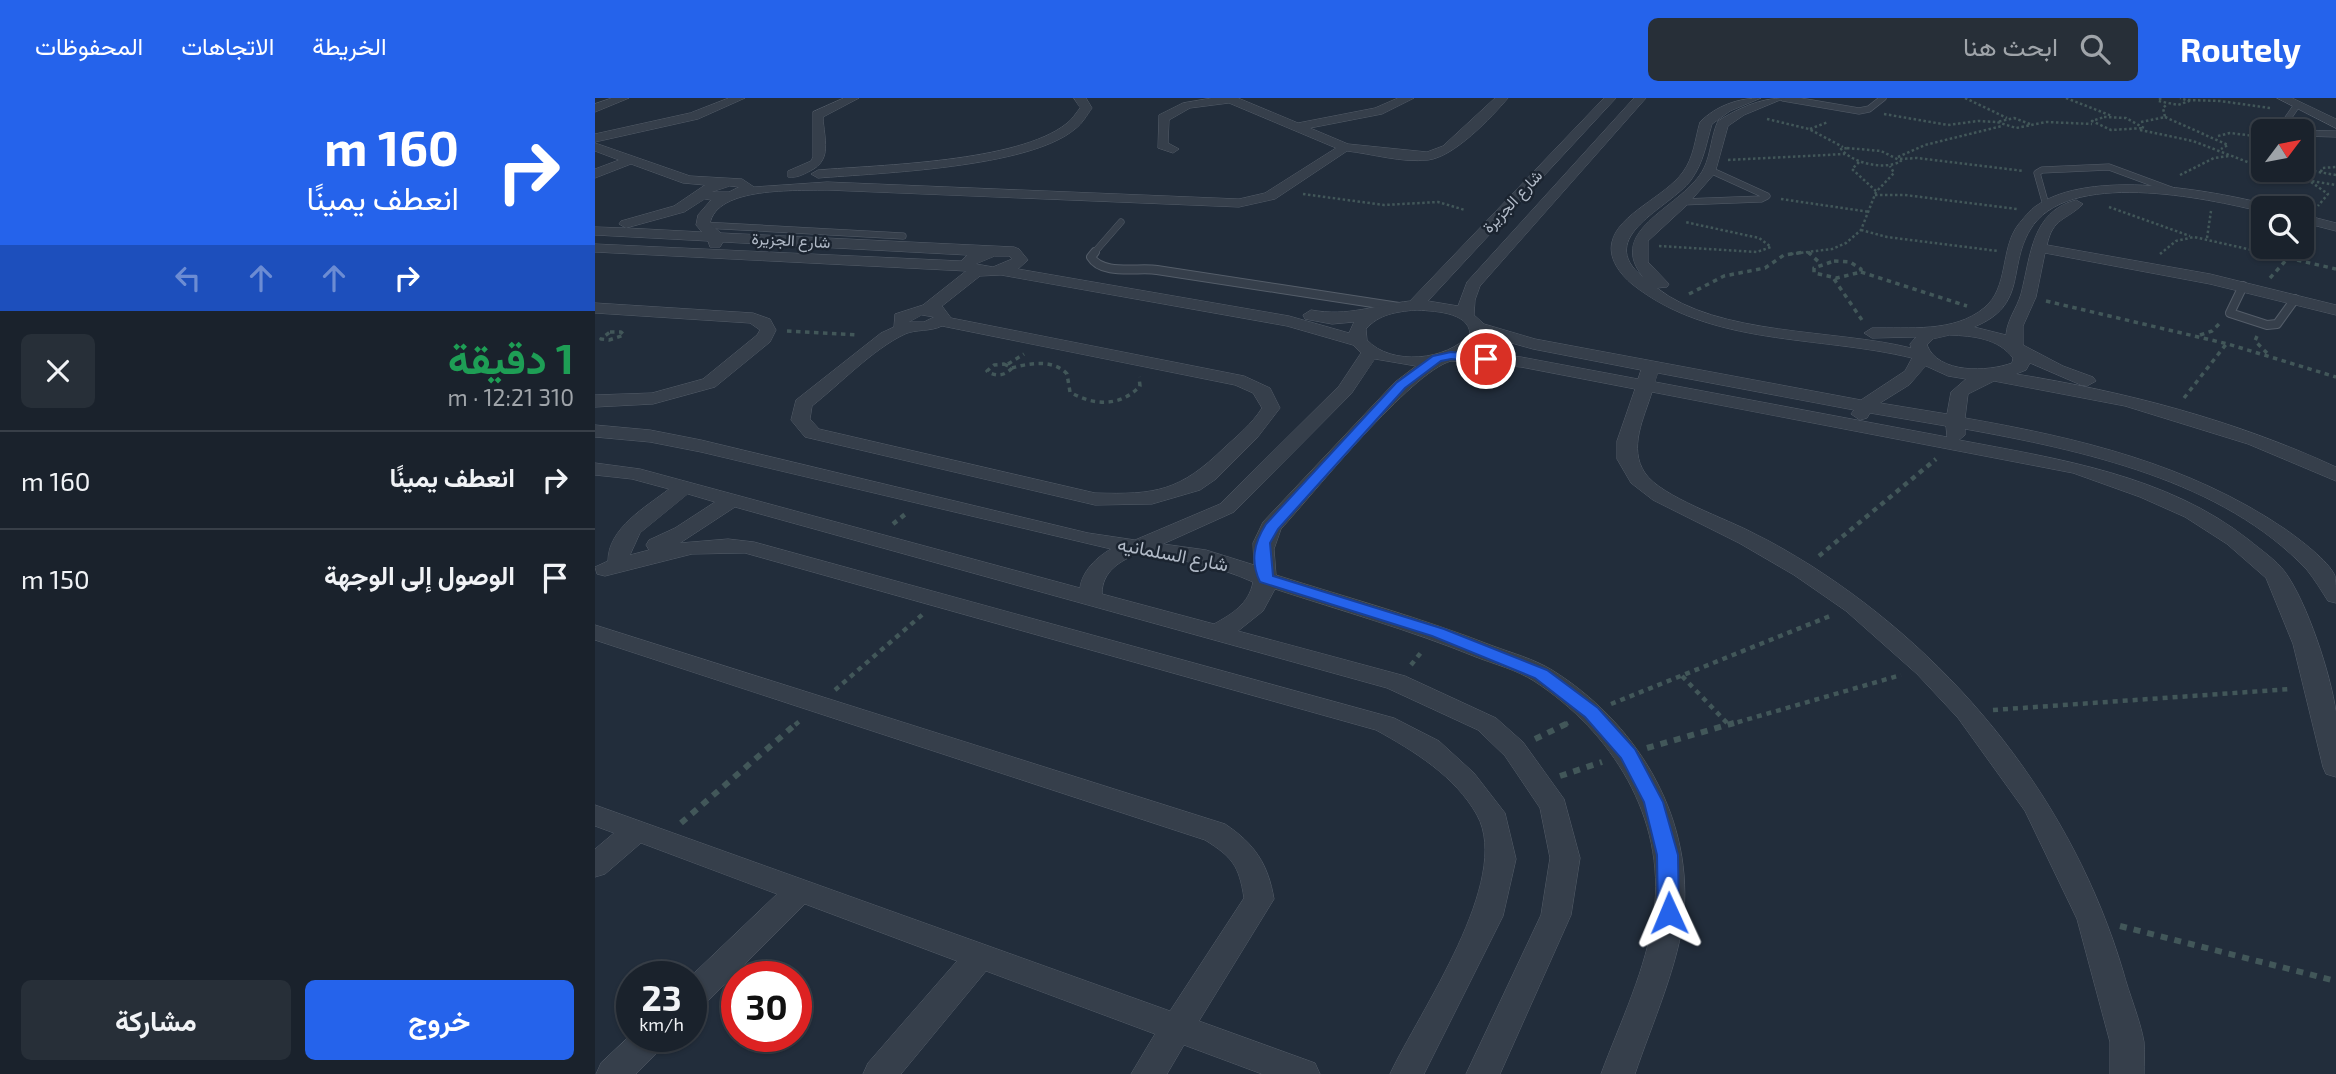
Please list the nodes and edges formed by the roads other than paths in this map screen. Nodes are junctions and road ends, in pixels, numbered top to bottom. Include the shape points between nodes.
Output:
1 (595, 98) edge
2 (739, 98) edge
3 (853, 98) edge
4 (1080, 98) edge
5 (1408, 98) edge
6 (1502, 98) edge
7 (1610, 98) edge
8 (1640, 98) edge
9 (1781, 98) edge
10 (1883, 98) edge
11 (2283, 98) edge
12 (619, 99) edge
13 (1229, 99) edge
14 (2296, 105) edge
15 (1742, 107) edge
16 (595, 108) edge
17 (2336, 117) edge
18 (2336, 124) edge
19 (1297, 127) junction
20 (2314, 133) edge
21 (2336, 134) edge
22 (1701, 135) junction
23 (1718, 137) junction
24 (595, 138) edge
25 (595, 146) edge
26 (1345, 147) junction
27 (1173, 149) dead end
28 (819, 156) junction
29 (630, 160) junction
30 (951, 162) junction
31 (1712, 164) junction
32 (895, 167) junction
33 (1540, 172) junction
34 (595, 174) edge
35 (1570, 175) junction
36 (787, 177) junction
37 (950, 177) junction
38 (734, 189) junction
39 (913, 190) junction
40 (2173, 191) junction
41 (974, 192) junction
42 (2085, 198) junction
43 (1682, 202) junction
44 (2251, 205) edge
45 (2041, 208) junction
46 (2251, 211) edge
47 (595, 221) edge
48 (638, 222) junction
49 (1121, 222) dead end
50 (2314, 222) edge
51 (2314, 224) edge
52 (703, 225) junction
53 (2336, 226) edge
54 (595, 229) edge
55 (2336, 233) edge
56 (903, 236) dead end
57 (716, 237) junction
58 (595, 248) edge
59 (2040, 248) junction
60 (987, 252) junction
61 (693, 253) junction
62 (1020, 260) junction
63 (972, 269) junction
64 (999, 270) junction
65 (2251, 288) junction
66 (2295, 299) junction
67 (1407, 306) junction
68 (595, 308) edge
69 (2336, 310) edge
70 (934, 315) junction
71 (1371, 316) junction
72 (1472, 322) junction
73 (1943, 330) junction
74 (1364, 346) junction
75 (2016, 348) junction
76 (1921, 355) junction
77 (1444, 357) junction
78 (1647, 375) junction
79 (1995, 376) junction
80 (595, 401) edge
81 (1864, 406) junction
82 (1956, 423) junction
83 (1854, 426) junction
84 (595, 431) edge
85 (1954, 445) junction
86 (2336, 461) edge
87 (595, 469) edge
88 (2336, 475) edge
89 (682, 489) junction
90 (730, 501) junction
91 (1137, 546) junction
92 (606, 568) edge
93 (1265, 579) junction
94 (2336, 596) edge
95 (1091, 597) junction
96 (595, 632) edge
97 (1218, 632) junction
98 (2336, 767) edge
99 (595, 815) edge
100 (637, 830) junction
101 (595, 866) edge
102 (800, 890) junction
103 (980, 956) junction
104 (707, 981) edge
105 (1177, 1028) junction
106 (636, 1052) edge
107 (613, 1074) edge
108 (880, 1074) edge
109 (1148, 1074) edge
110 (1303, 1074) edge
111 (1407, 1074) edge
112 (1483, 1074) edge
113 (1618, 1074) edge
114 (2127, 1074) edge

1 - 12 street
2 - 24 street via 694,116
3 - 28 street via 817,115
4 - 30 street via 1086,108 1083,118 1050,140
5 - 19 street via 1378,111
6 - 26 street via 1440,153 1413,156
7 - 33 street, شارع الجزيرة
8 - 35 street, شارع الجزيرة
9 - 10 lane via 1854,111 1869,109
9 - 15 street
11 - 14 street
12 - 16 street
13 - 19 street
13 - 27 street via 1187,105 1163,118 1162,145
14 - 17 street
14 - 18 street
15 - 22 street via 1706,122
15 - 23 street via 1722,124
19 - 26 street
20 - 21 lane
22 - 23 street
22 - 76 street via 1689,174 1623,234 1619,256 1625,270 1666,301 1715,320
23 - 31 street
25 - 29 street
26 - 41 street via 1256,200 1221,204
28 - 32 street
28 - 36 street via 816,163
29 - 34 street
29 - 38 street via 688,180
30 - 32 street
30 - 37 street
31 - 43 street
31 - 43 lane via 1766,198
32 - 36 street
33 - 35 street
33 - 67 street, شارع الجزيرة
35 - 72 street, شارع الجزيرة via 1473,285 1467,300
36 - 38 street
37 - 39 street
37 - 41 street
38 - 39 street
38 - 48 street via 703,194 679,209
38 - 52 street via 707,211
39 - 41 street
40 - 42 street via 2123,190
40 - 44 street
40 - 45 lane via 2109,167 2042,170 2038,173
42 - 45 street
42 - 46 street via 2151,197
42 - 59 street via 2054,216 2043,231
43 - 73 street via 1662,217 1636,251 1654,280 1685,298 1752,320 1883,334
45 - 73 street via 2023,227 2001,298 1988,313
47 - 48 street
48 - 54 street
49 - 67 lane via 1091,257 1094,262 1108,268 1150,269
50 - 53 street
51 - 55 street
52 - 56 lane
52 - 57 street
54 - 57 street, شارع الجزيرة
57 - 60 street, شارع الجزيرة
57 - 61 street via 713,245
58 - 61 street, شارع الجزيرة
59 - 65 street
59 - 75 street via 2028,297 2015,326
60 - 62 street, شارع الجزيرة via 1014,252
60 - 63 street via 969,260
61 - 63 street, شارع الجزيرة
62 - 64 street
62 - 71 street via 1307,315
63 - 64 street, شارع الجزيرة
63 - 70 street
64 - 74 street via 1289,321
65 - 66 street
65 - 66 lane via 2231,314 2275,324
66 - 69 street
67 - 71 street
67 - 72 street via 1435,306
68 - 80 street via 753,318 768,330 709,383 653,398
70 - 70 street via 912,312 901,318 906,327 803,404 800,421 804,428 1082,496 1123,500 1153,497 1204,478 1271,408 1269,396 1257,386
71 - 74 street via 1356,332
72 - 77 street via 1478,335 1473,343
72 - 78 street
73 - 75 street via 1979,332
73 - 76 street via 1918,341
74 - 77 street via 1401,360
74 - 91 street via 1345,390 1227,508
75 - 79 street via 2022,358 2020,366
75 - 86 street via 2082,379 2232,420
76 - 79 street via 1951,372
76 - 81 street via 1912,375
77 - 78 street
77 - 93 street via 1401,386 1271,527 1262,543
78 - 81 street
78 - 83 street
78 - 114 street via 1627,441 1627,459 1638,478 1660,496 1802,570 1854,606 1926,668 1967,712 2036,806 2092,919 2127,1042
79 - 82 street via 1962,388 1955,398
79 - 88 street via 2183,416 2271,446
81 - 82 street
81 - 83 street
82 - 85 street
82 - 94 street via 2132,462 2228,502 2267,524 2304,554
83 - 85 street
84 - 91 street, شارع السلمانيه via 701,446 1088,539
85 - 98 street via 2077,468 2125,483 2191,511 2235,539 2276,575 2294,614
87 - 89 street via 633,473
89 - 90 street
89 - 92 street via 627,534
90 - 92 street via 683,533
90 - 95 street
91 - 93 street, شارع السلمانيه via 1206,557
91 - 95 street via 1100,568 1091,583
92 - 111 street via 702,545 745,547 1385,724 1430,748 1491,813 1501,859 1488,916
93 - 97 street via 1253,607
93 - 113 street, شارع السلمانيه via 1438,633 1541,674 1592,712 1628,754 1653,802 1668,855 1669,913 1657,963
95 - 97 street
96 - 105 street via 1215,832 1240,848 1256,871 1259,899
97 - 112 street via 1397,682 1487,724 1540,782 1554,806 1565,858 1556,915
99 - 100 street
100 - 101 street
100 - 102 street
102 - 103 street
102 - 104 street
103 - 105 street
103 - 108 street
105 - 109 street
105 - 110 street
106 - 107 street

